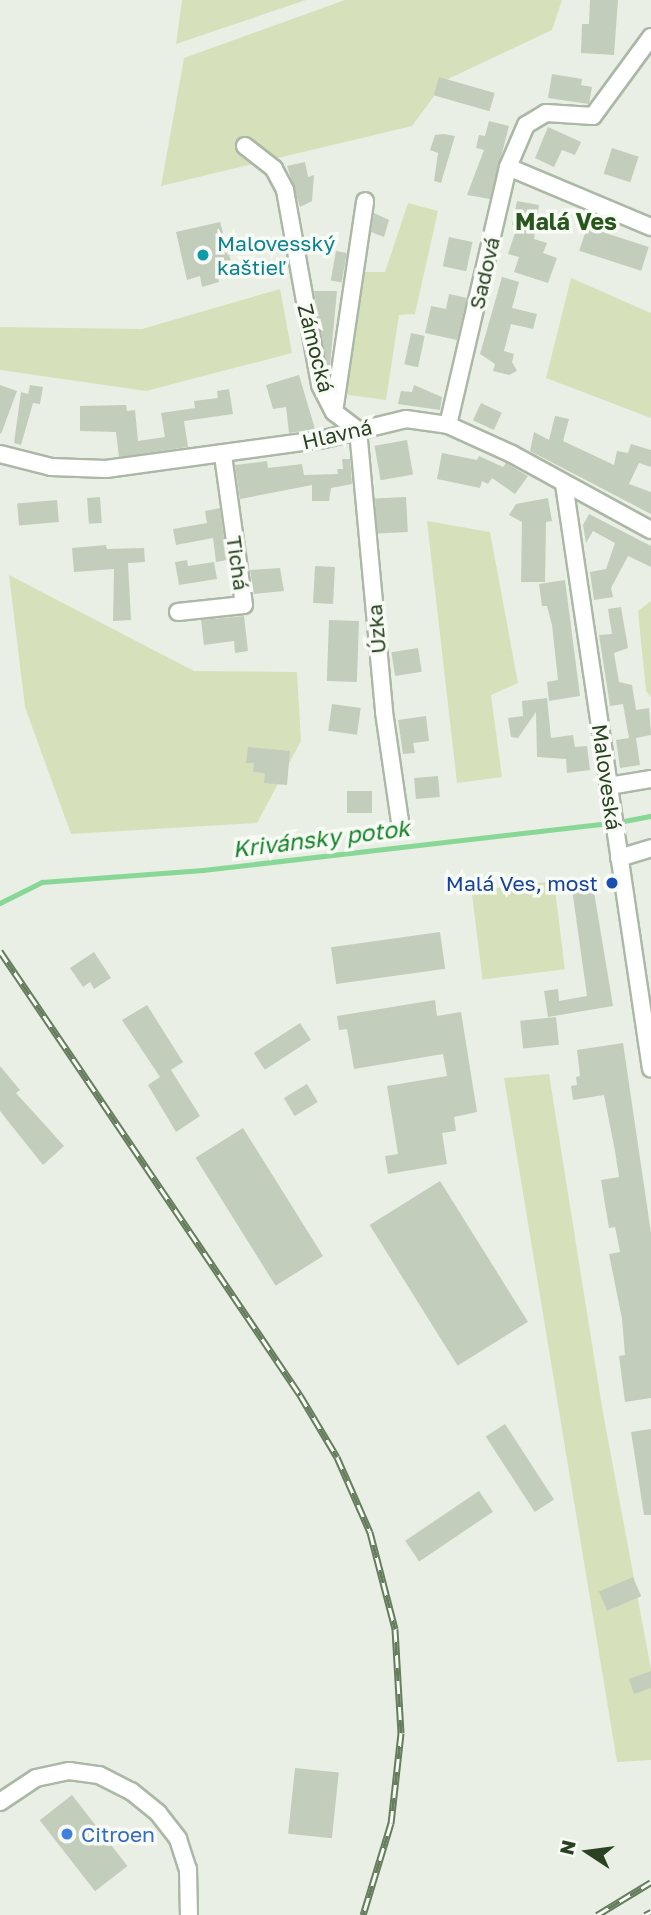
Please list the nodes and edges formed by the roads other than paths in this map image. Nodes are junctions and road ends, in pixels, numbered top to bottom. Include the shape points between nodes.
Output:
1 (651, 37) edge
2 (245, 146) dead end
3 (508, 167) junction
4 (365, 201) dead end
5 (651, 227) edge
6 (334, 412) junction
7 (448, 425) junction
8 (358, 430) junction
9 (0, 454) edge
10 (223, 455) junction
11 (564, 484) junction
12 (651, 530) edge
13 (178, 612) dead end
14 (651, 779) edge
15 (609, 786) junction
16 (401, 828) dead end
17 (651, 848) edge
18 (618, 855) junction
19 (651, 1069) edge
20 (0, 1802) edge
21 (189, 1915) edge

1 - 3 street, Sadová via 593,116 536,117 526,125
2 - 6 street, Zámocká via 274,169 285,190 320,385
3 - 5 street
3 - 7 street, Sadová
4 - 6 street
6 - 8 street, Zámocká
7 - 8 street, Hlavná via 406,419
7 - 11 street, Hlavná
8 - 10 street, Hlavná
8 - 16 street, Úzka via 384,712
9 - 10 street, Hlavná via 22,462 79,469
10 - 13 street, Tichá via 244,605
11 - 12 street, Hlavná
11 - 15 street, Maloveská
14 - 15 street
15 - 18 street, Maloveská
17 - 18 street
18 - 19 street, Maloveská
20 - 21 street via 36,1778 69,1772 99,1775 131,1791 158,1813 178,1839 188,1869

